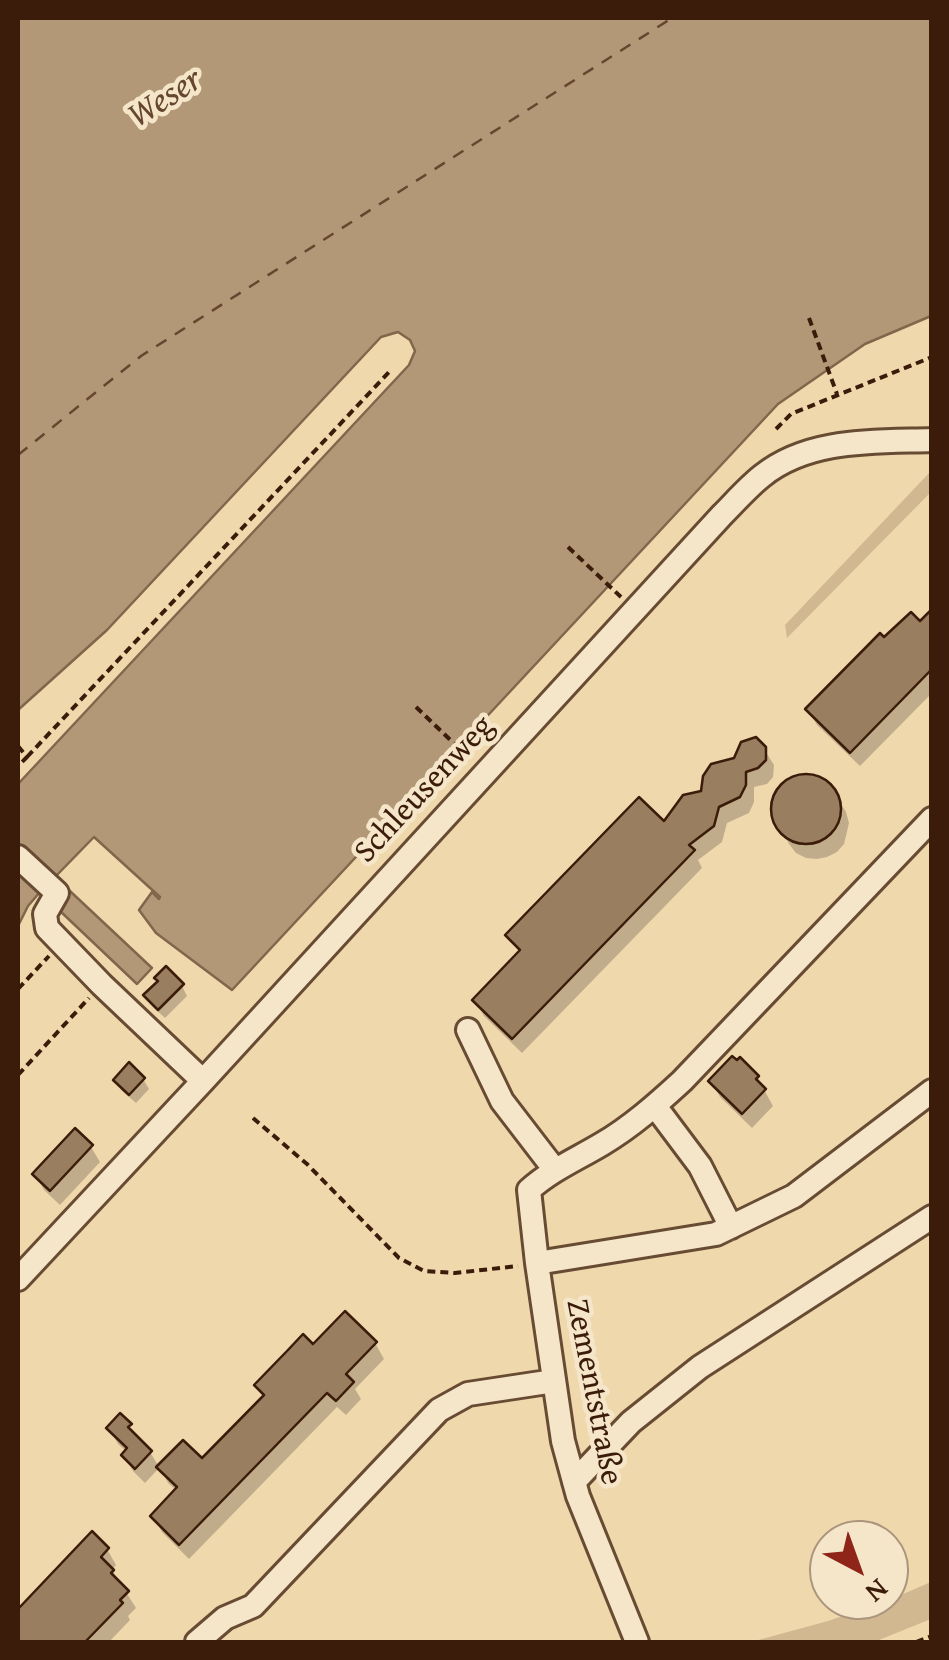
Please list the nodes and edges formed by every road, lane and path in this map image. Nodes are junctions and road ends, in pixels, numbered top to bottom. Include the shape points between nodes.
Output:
1 (809, 318) dead end
2 (932, 357) edge
3 (390, 371) dead end
4 (837, 394) dead end
5 (776, 430) dead end
6 (932, 440) edge
7 (568, 546) dead end
8 (625, 600) dead end
9 (416, 707) dead end
10 (18, 746) edge
11 (467, 756) dead end
12 (28, 757) junction
13 (18, 766) edge
14 (932, 819) edge
15 (18, 858) edge
16 (60, 944) junction
17 (102, 985) junction
18 (18, 989) edge
19 (468, 1030) dead end
20 (18, 1075) edge
21 (203, 1081) junction
22 (932, 1091) edge
23 (655, 1106) junction
24 (252, 1118) dead end
25 (555, 1170) junction
26 (932, 1217) edge
27 (730, 1227) junction
28 (537, 1264) junction
29 (18, 1279) edge
30 (554, 1381) junction
31 (574, 1482) junction
32 (932, 1636) edge
33 (198, 1642) edge
34 (637, 1642) edge
35 (916, 1642) edge

1 - 4 path
2 - 5 path via 791,414
3 - 12 path
6 - 21 street, Schleusenweg via 810,450 764,474
7 - 8 path
9 - 11 path
10 - 12 path
12 - 13 path
14 - 23 street
15 - 16 street via 57,893 45,914
16 - 17 street
16 - 18 path
17 - 20 path
17 - 21 street
19 - 25 street via 502,1101
21 - 29 street, Schleusenweg
22 - 27 street via 794,1196
23 - 25 street
23 - 27 street via 700,1166
24 - 28 path via 399,1258 424,1271
25 - 28 street, Zementstraße via 529,1190
26 - 31 street via 700,1366 630,1422
27 - 28 street
28 - 30 street, Zementstraße
30 - 31 street, Zementstraße
30 - 33 street via 468,1394 439,1410 253,1606 225,1618
31 - 34 street, Zementstraße
32 - 35 path

